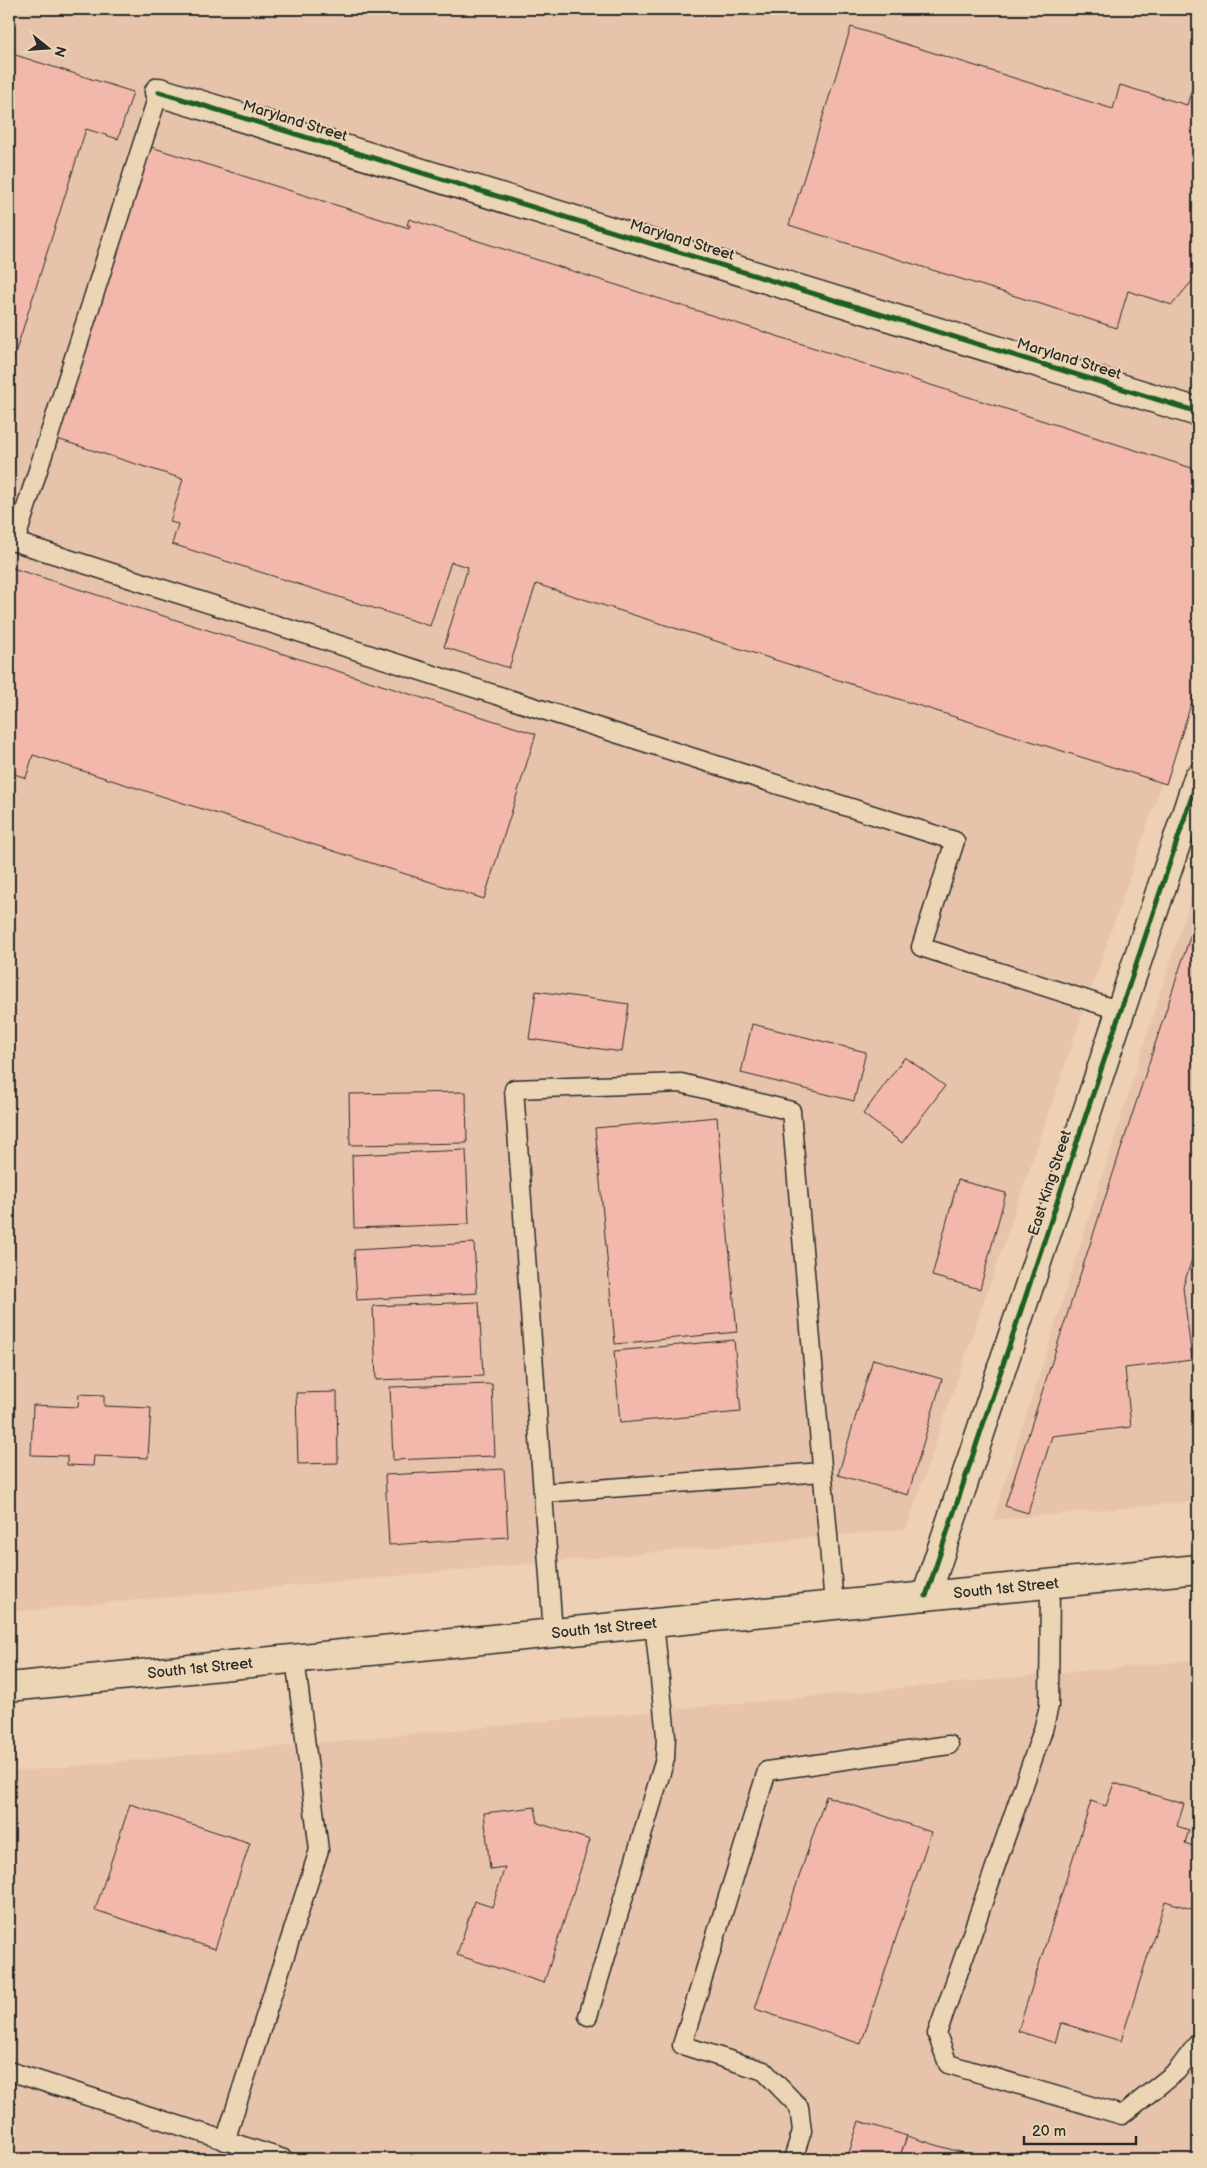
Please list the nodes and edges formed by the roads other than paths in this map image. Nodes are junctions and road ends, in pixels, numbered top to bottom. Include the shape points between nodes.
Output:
1 (159, 92) joint
2 (1198, 412) edge
3 (12, 541) edge
4 (1198, 778) edge
5 (1121, 1011) junction
6 (822, 1472) junction
7 (543, 1494) junction
8 (1198, 1569) edge
9 (1050, 1583) junction
10 (926, 1596) junction
11 (834, 1604) junction
12 (654, 1623) junction
13 (553, 1633) junction
14 (295, 1658) junction
15 (9, 1687) edge
16 (950, 1745) dead end
17 (588, 2016) dead end
18 (1198, 2043) edge
19 (9, 2071) edge
20 (225, 2140) junction
21 (284, 2159) edge
22 (793, 2159) edge

1 - 2 street, Maryland Street
1 - 3 lane
3 - 5 lane via 955,841 921,947
4 - 5 street, East King Street
5 - 10 street, East King Street
6 - 7 lane
6 - 7 lane via 791,1111 680,1083 514,1089
6 - 11 lane
7 - 13 lane
8 - 9 street, South 1st Street
9 - 10 street, South 1st Street
9 - 18 lane via 1049,1706 937,2034 948,2064 1122,2115 1177,2071
10 - 11 street, South 1st Street
11 - 12 street, South 1st Street
12 - 13 street, South 1st Street
12 - 17 lane via 666,1736 665,1759
13 - 14 street, South 1st Street
14 - 15 street, South 1st Street
14 - 20 lane via 319,1850
16 - 22 lane via 767,1771 682,2045 764,2071 799,2107 802,2131
19 - 20 lane
20 - 21 lane

